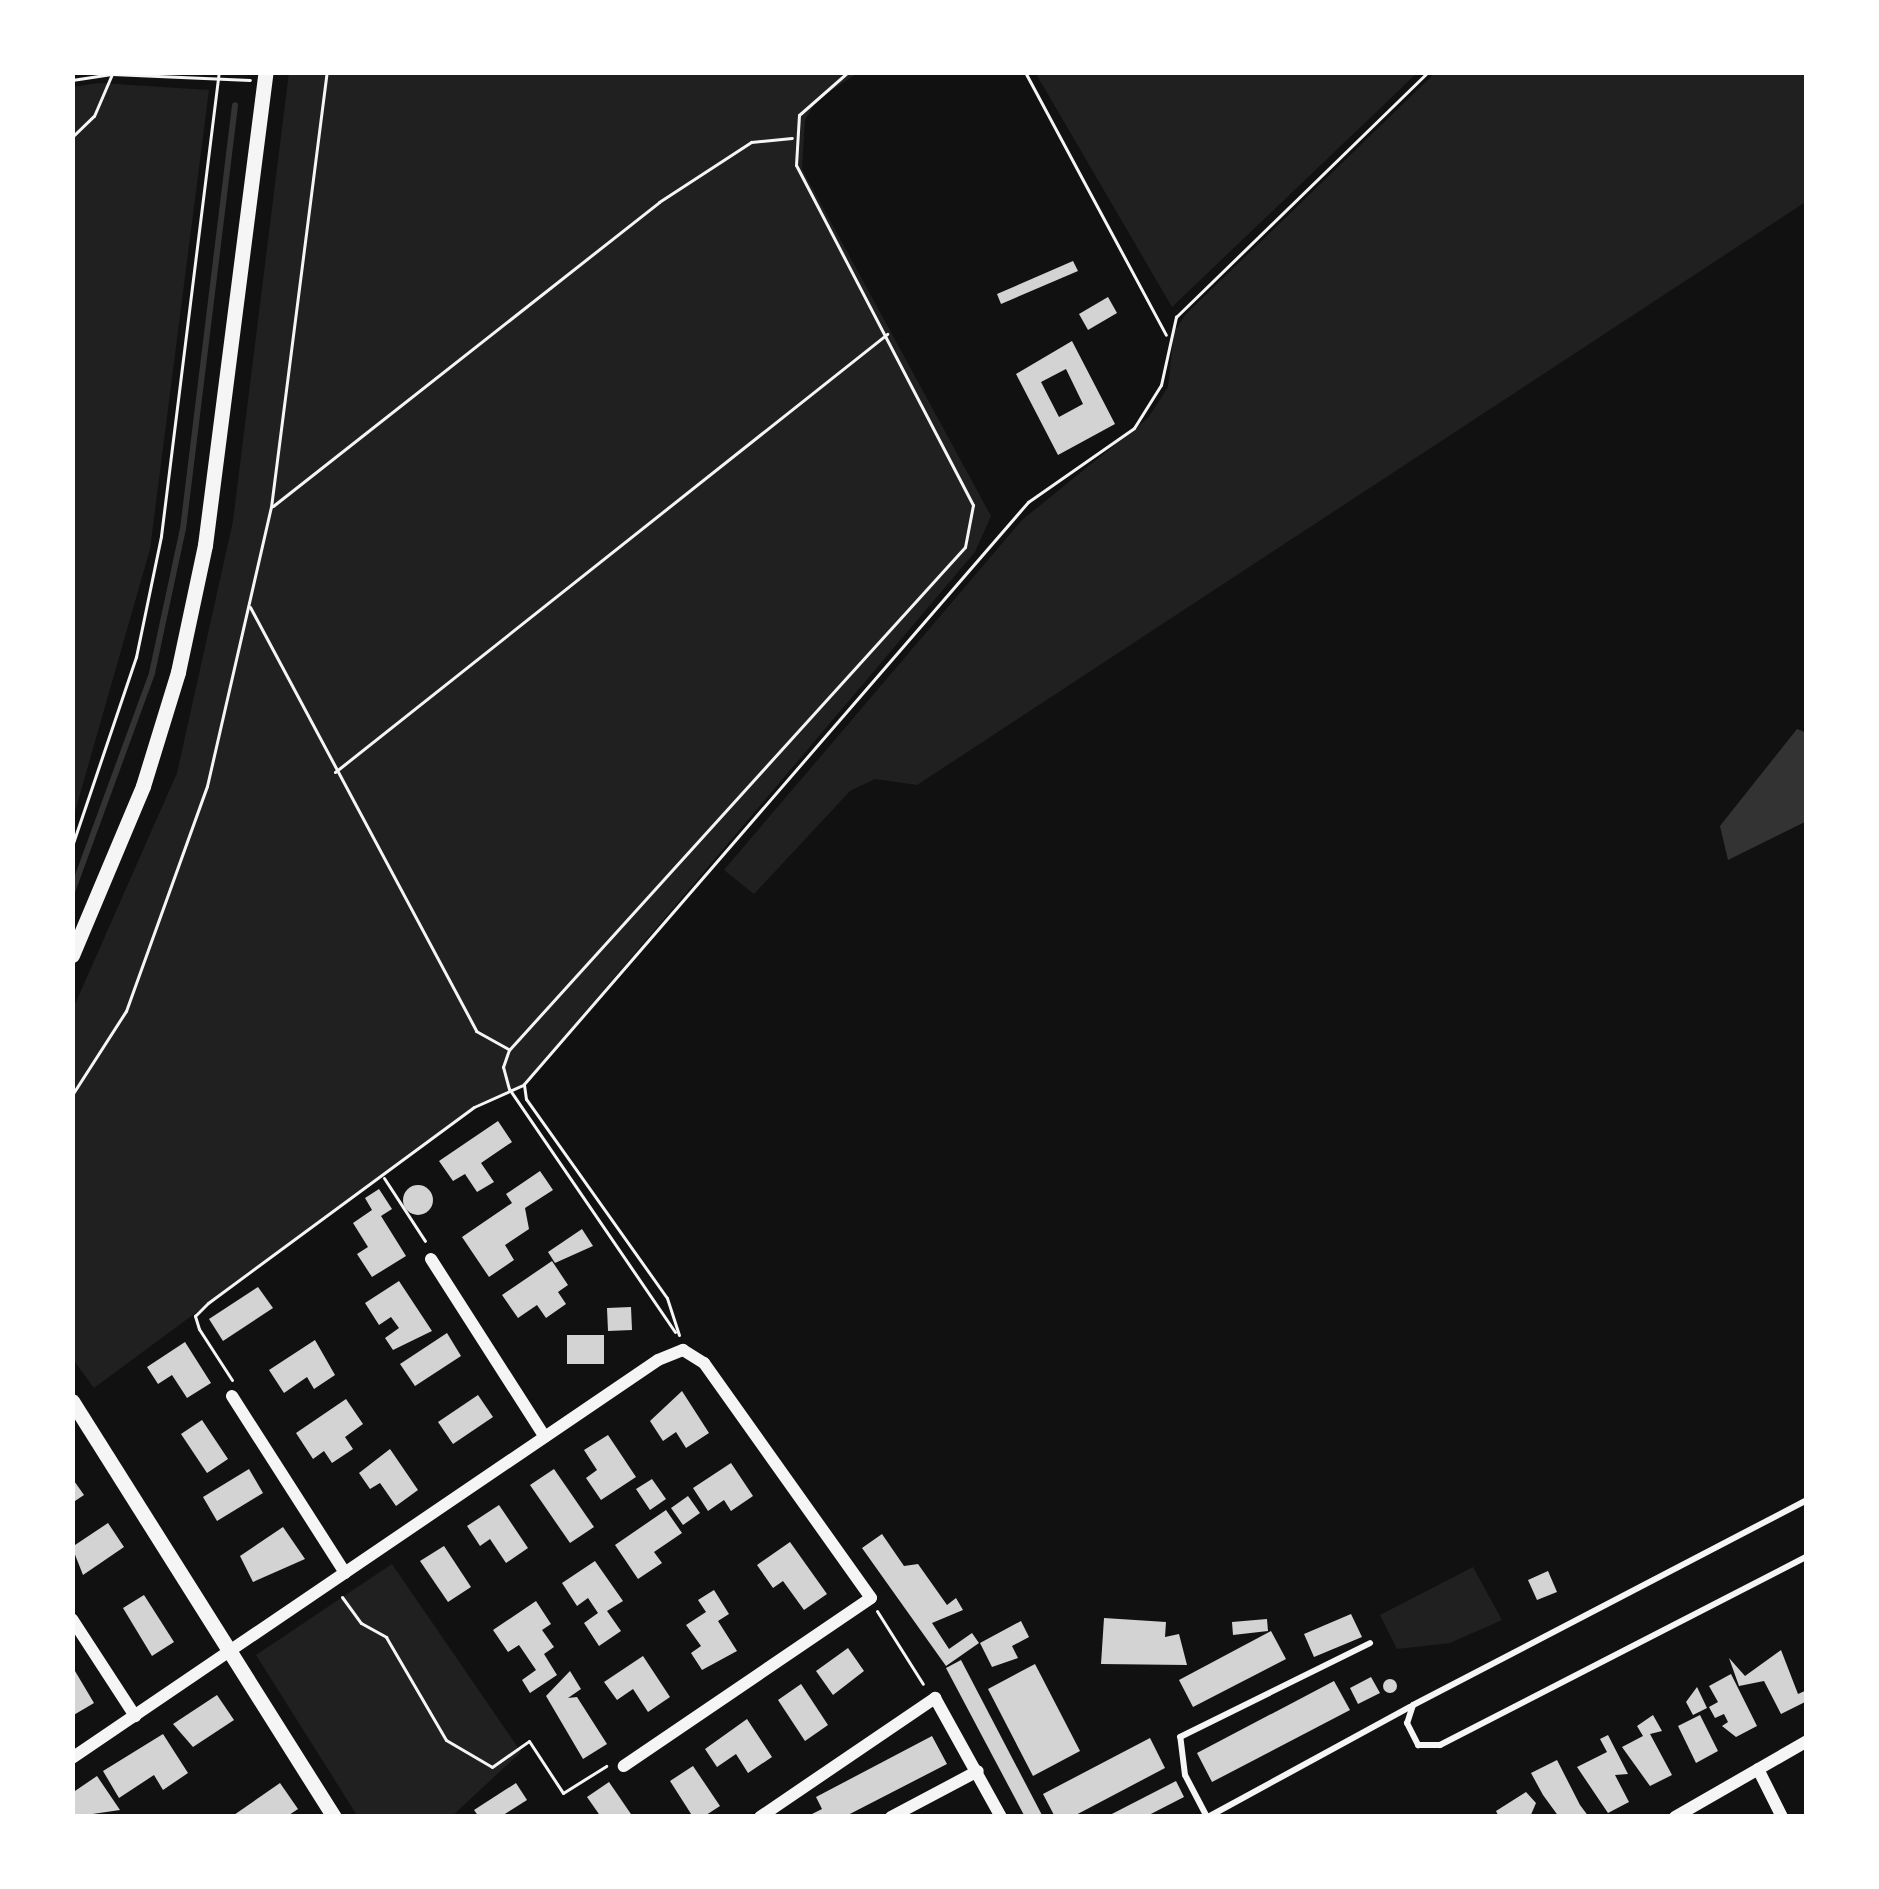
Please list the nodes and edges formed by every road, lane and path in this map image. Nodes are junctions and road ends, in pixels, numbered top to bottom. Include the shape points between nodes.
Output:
1 (327, 72) edge
2 (848, 72) edge
3 (1025, 72) edge
4 (1429, 72) edge
5 (112, 73) edge
6 (219, 75) edge
7 (265, 77) edge
8 (72, 80) edge
9 (72, 137) edge
10 (792, 138) junction
11 (887, 334) junction
12 (1167, 336) junction
13 (271, 507) junction
14 (250, 607) junction
15 (335, 772) junction
16 (72, 846) edge
17 (72, 955) edge
18 (509, 1050) junction
19 (524, 1084) junction
20 (509, 1089) junction
21 (72, 1095) edge
22 (383, 1177) junction
23 (431, 1259) joint
24 (683, 1350) junction
25 (232, 1396) joint
26 (72, 1401) edge
27 (545, 1437) junction
28 (1807, 1500) edge
29 (1807, 1556) edge
30 (345, 1573) junction
31 (332, 1582) junction
32 (871, 1598) junction
33 (72, 1618) edge
34 (1370, 1643) dead end
35 (230, 1652) junction
36 (935, 1698) junction
37 (1413, 1706) junction
38 (135, 1716) junction
39 (1807, 1741) edge
40 (72, 1758) edge
41 (624, 1766) joint
42 (1758, 1769) junction
43 (978, 1771) junction
44 (334, 1817) edge
45 (760, 1817) edge
46 (891, 1817) edge
47 (1001, 1817) edge
48 (1208, 1817) edge
49 (1675, 1817) edge
50 (1782, 1817) edge

1 - 13 path
2 - 10 path via 814,96
3 - 12 path
4 - 12 path via 1176,317
5 - 6 path
5 - 8 path
5 - 9 path via 94,116
6 - 7 path
6 - 16 path via 161,536 136,657
7 - 17 street via 205,544 178,672 143,786
10 - 11 path via 796,165
10 - 13 path via 751,142 659,202
11 - 15 path
11 - 18 path via 973,505 964,547
12 - 19 path via 1161,385 1134,428 1028,502
13 - 14 path
14 - 15 path
14 - 21 path via 207,786 126,1011
15 - 18 path via 476,1031
18 - 20 path via 502,1066
19 - 20 path
19 - 24 path via 526,1099 667,1298
20 - 22 path
20 - 24 path via 668,1316
22 - 23 path
22 - 25 path via 196,1316 235,1384
23 - 27 street
24 - 27 street
24 - 32 street via 704,1363
25 - 30 street
26 - 35 street
27 - 30 street
28 - 37 lane
29 - 37 lane via 1440,1745 1418,1745 1407,1723
30 - 31 street
31 - 35 street
31 - 41 path via 361,1623 386,1637 446,1740 492,1767 529,1741 563,1793 612,1762
32 - 36 path
32 - 41 street
33 - 38 street
34 - 48 lane via 1180,1737 1185,1774
35 - 38 street
35 - 44 street
36 - 43 street
36 - 45 street
37 - 48 lane
38 - 40 street
39 - 42 street
42 - 49 street
42 - 50 street
43 - 46 street
43 - 47 street

